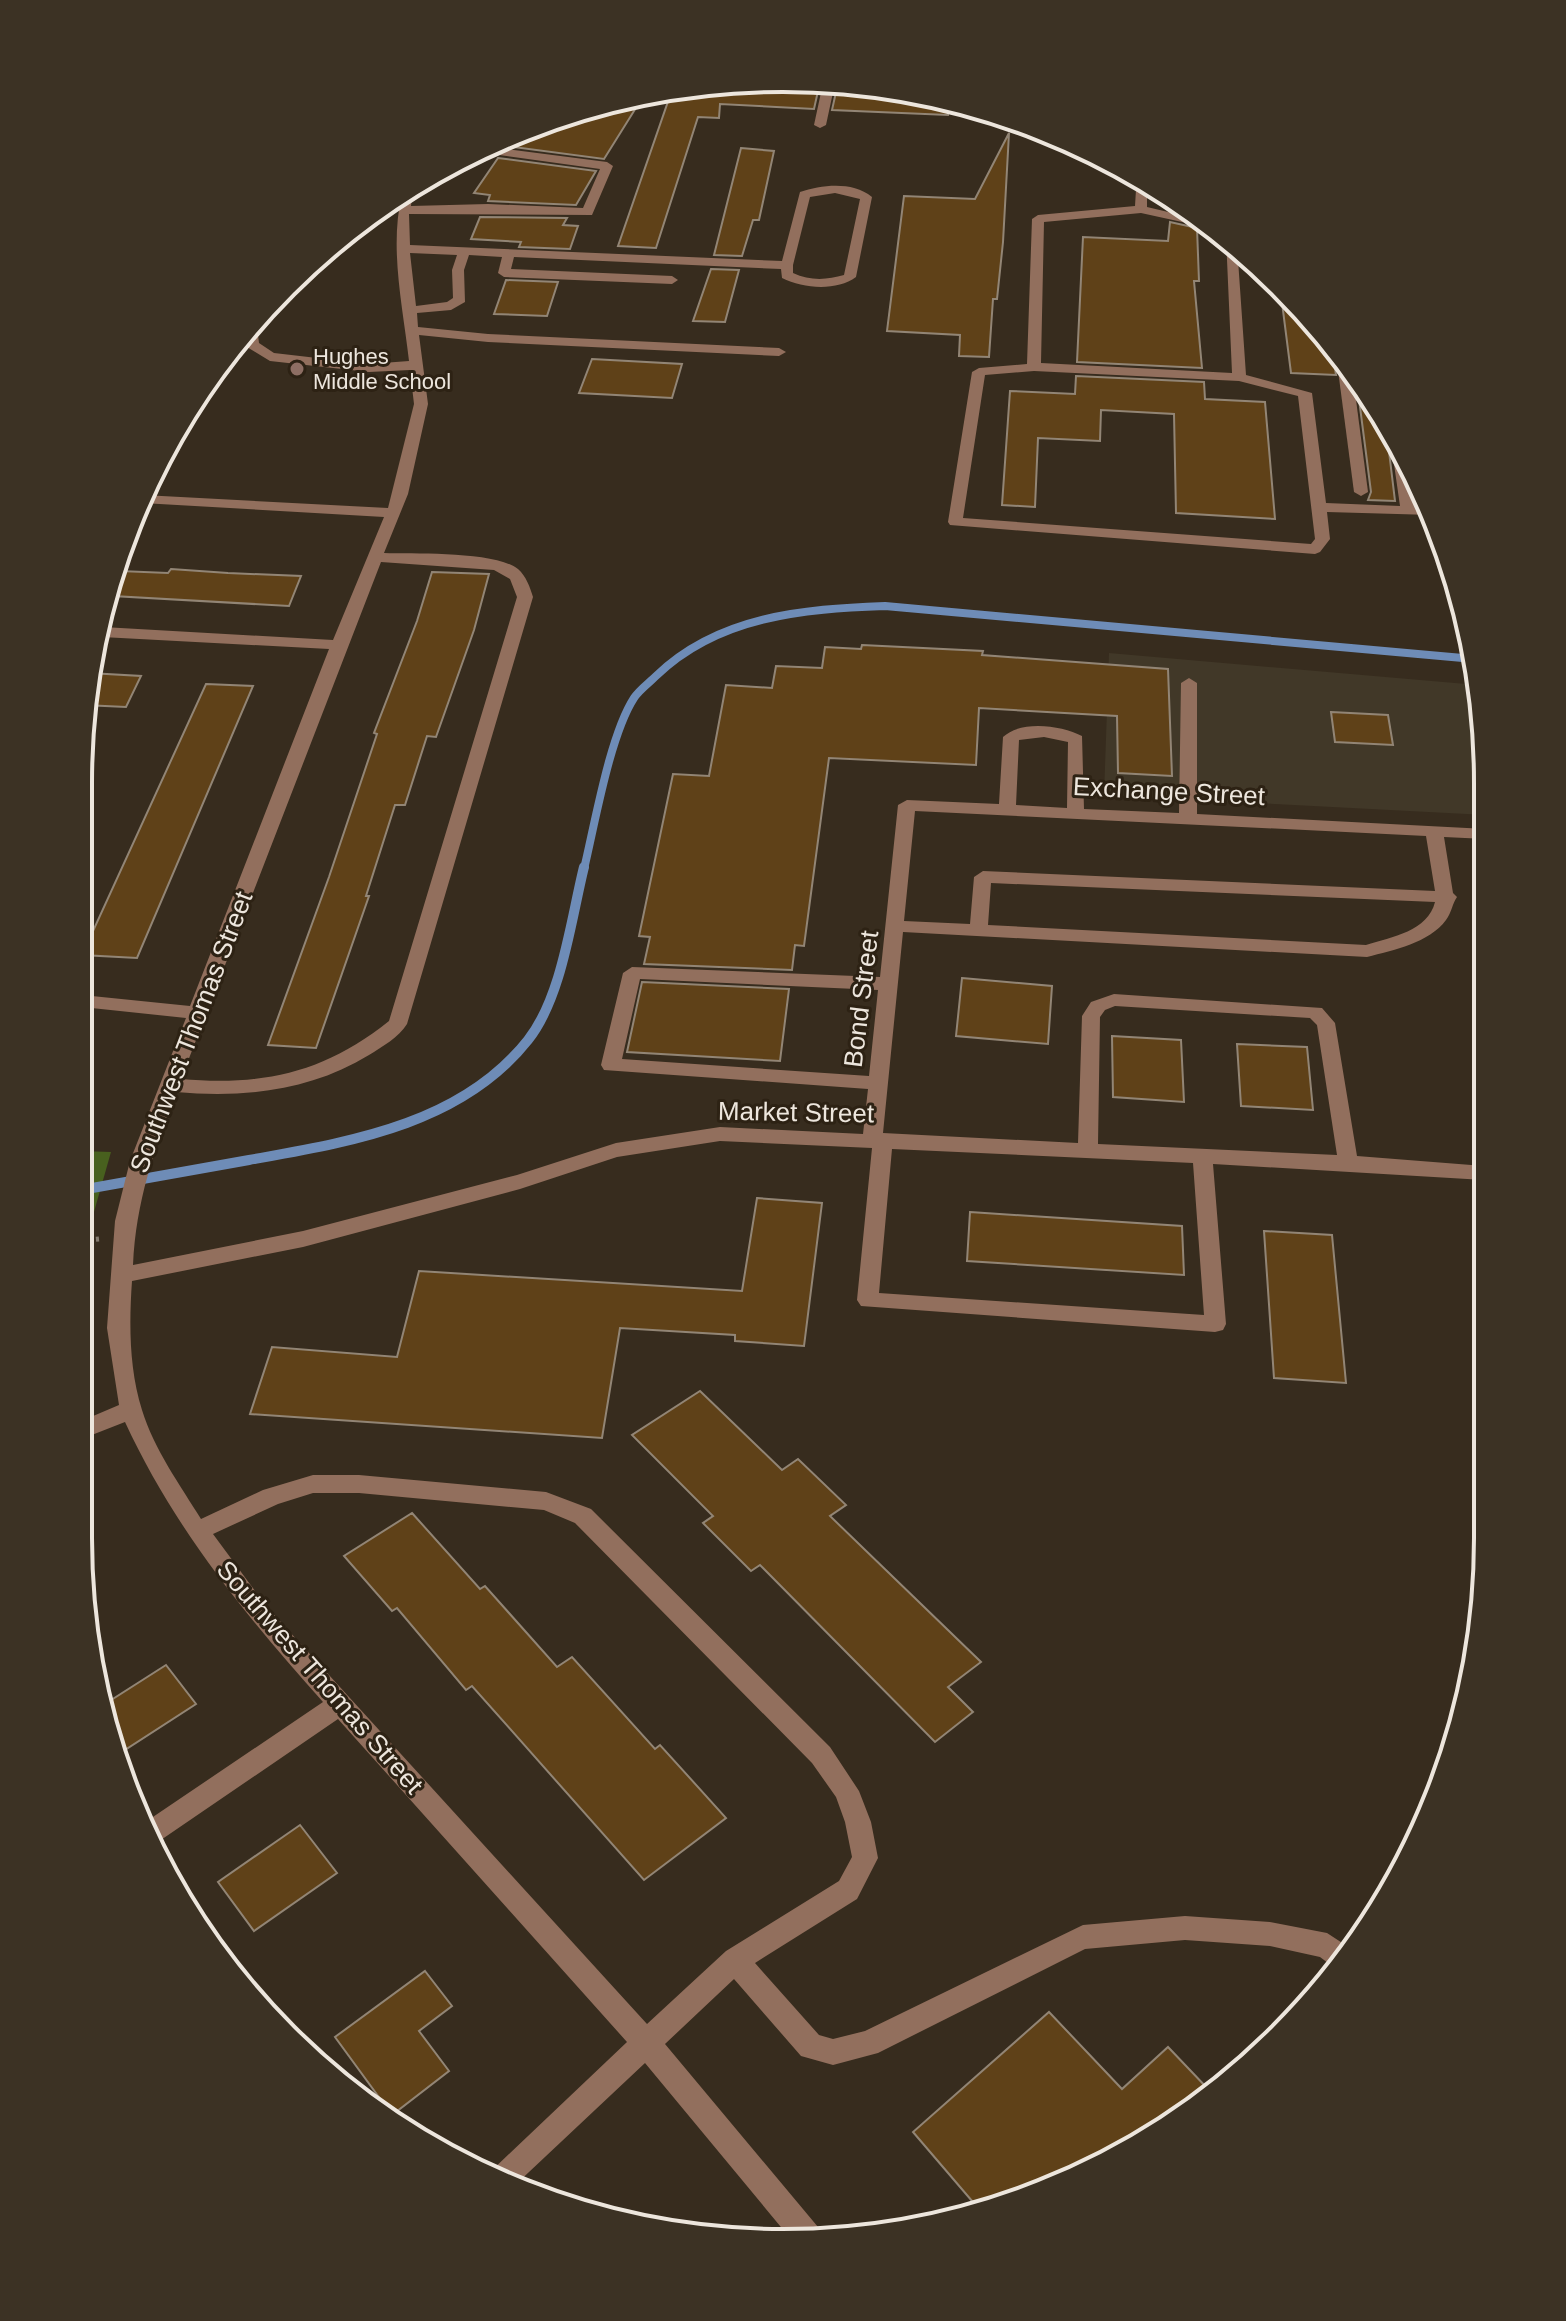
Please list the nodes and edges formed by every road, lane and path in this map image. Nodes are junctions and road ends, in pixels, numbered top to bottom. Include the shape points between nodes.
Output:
1 (827, 93) edge
2 (820, 125) dead end
3 (502, 152) edge
4 (1141, 193) edge
5 (405, 204) edge
6 (1141, 209) junction
7 (404, 210) junction
8 (1182, 219) edge
9 (404, 249) junction
10 (464, 252) junction
11 (509, 253) junction
12 (1231, 257) edge
13 (787, 265) junction
14 (672, 280) dead end
15 (411, 310) junction
16 (414, 331) junction
17 (252, 341) edge
18 (779, 352) dead end
19 (418, 365) junction
20 (1034, 367) junction
21 (1239, 377) junction
22 (1347, 384) edge
23 (1403, 477) edge
24 (1361, 492) dead end
25 (153, 500) edge
26 (1319, 507) junction
27 (1408, 511) junction
28 (1418, 511) edge
29 (393, 513) junction
30 (375, 557) junction
31 (109, 632) edge
32 (339, 645) junction
33 (1189, 683) dead end
34 (1007, 810) junction
35 (1075, 813) junction
36 (1188, 818) junction
37 (1434, 831) junction
38 (1474, 833) edge
39 (903, 864) joint
40 (1448, 897) junction
41 (896, 926) junction
42 (979, 930) junction
43 (889, 984) junction
44 (92, 1002) edge
45 (198, 1013) junction
46 (878, 1083) junction
47 (168, 1085) junction
48 (878, 1140) junction
49 (1088, 1151) junction
50 (1203, 1158) junction
51 (1348, 1163) junction
52 (1474, 1172) edge
53 (122, 1275) junction
54 (131, 1410) junction
55 (92, 1426) edge
56 (197, 1531) junction
57 (340, 1704) junction
58 (157, 1829) edge
59 (1335, 1953) edge
60 (735, 1960) junction
61 (647, 2044) junction
62 (509, 2172) edge
63 (801, 2229) edge

1 - 2 street
3 - 7 street via 607,166 588,212
4 - 6 street
5 - 7 street, Southwest Thomas Street
6 - 8 street
6 - 20 street via 1038,219
7 - 9 street, Southwest Thomas Street
9 - 10 street
9 - 15 street, Southwest Thomas Street
10 - 11 street
10 - 15 street via 458,270 460,299 451,306
11 - 13 street
11 - 14 street via 504,273
12 - 21 street
13 - 13 street via 787,275 795,281 850,277 866,197 818,190 804,195
15 - 16 street, Southwest Thomas Street
16 - 18 street
16 - 19 street, Southwest Thomas Street
17 - 19 street via 270,357 369,368
19 - 29 street, Southwest Thomas Street via 421,404
20 - 21 street
20 - 26 street via 979,372 955,522 1315,549 1323,539
21 - 26 street via 1305,393
22 - 24 street
23 - 27 street
25 - 29 street
26 - 27 street
27 - 28 street
29 - 30 street, Southwest Thomas Street
30 - 32 street, Southwest Thomas Street
30 - 47 street via 510,570 525,597 398,1024 347,1061 297,1080 251,1089
31 - 32 street
32 - 45 street, Southwest Thomas Street
33 - 36 street
34 - 35 street, Exchange Street
34 - 35 street via 1011,737 1067,735 1076,740
34 - 39 street, Exchange Street via 907,805
35 - 36 street, Exchange Street
36 - 37 street, Exchange Street
37 - 38 street, Exchange Street
37 - 40 street
39 - 41 street, Bond Street
40 - 42 street via 1443,915 1418,936 1367,951
40 - 42 street via 983,877
41 - 42 street
41 - 43 street, Bond Street
43 - 46 street, Bond Street
43 - 46 street via 632,973 611,1065
44 - 45 street
45 - 47 street, Southwest Thomas Street
46 - 48 street, Bond Street
47 - 53 street, Southwest Thomas Street via 125,1221
48 - 49 street, Market Street
48 - 50 street, Bond Street via 868,1300 1215,1324
48 - 53 street, Market Street via 720,1134 616,1150 520,1182 303,1239
49 - 50 street, Market Street
49 - 51 street via 1091,1016 1104,1002 1129,1001 1315,1012 1326,1023
50 - 51 street, Market Street
51 - 52 street, Market Street
53 - 54 street, Southwest Thomas Street via 118,1328
54 - 55 street
54 - 56 street, Southwest Thomas Street via 159,1471
56 - 57 street, Southwest Thomas Street via 259,1614
56 - 60 street via 313,1484 546,1501 583,1516 821,1755 846,1791 858,1822 865,1858 848,1890
57 - 58 street
57 - 61 street, Southwest Thomas Street
59 - 60 street via 1327,1946 1256,1933 1185,1928 1083,1937 868,2044 833,2052 811,2047
60 - 61 street
61 - 62 street
61 - 63 street, Southwest Thomas Street

